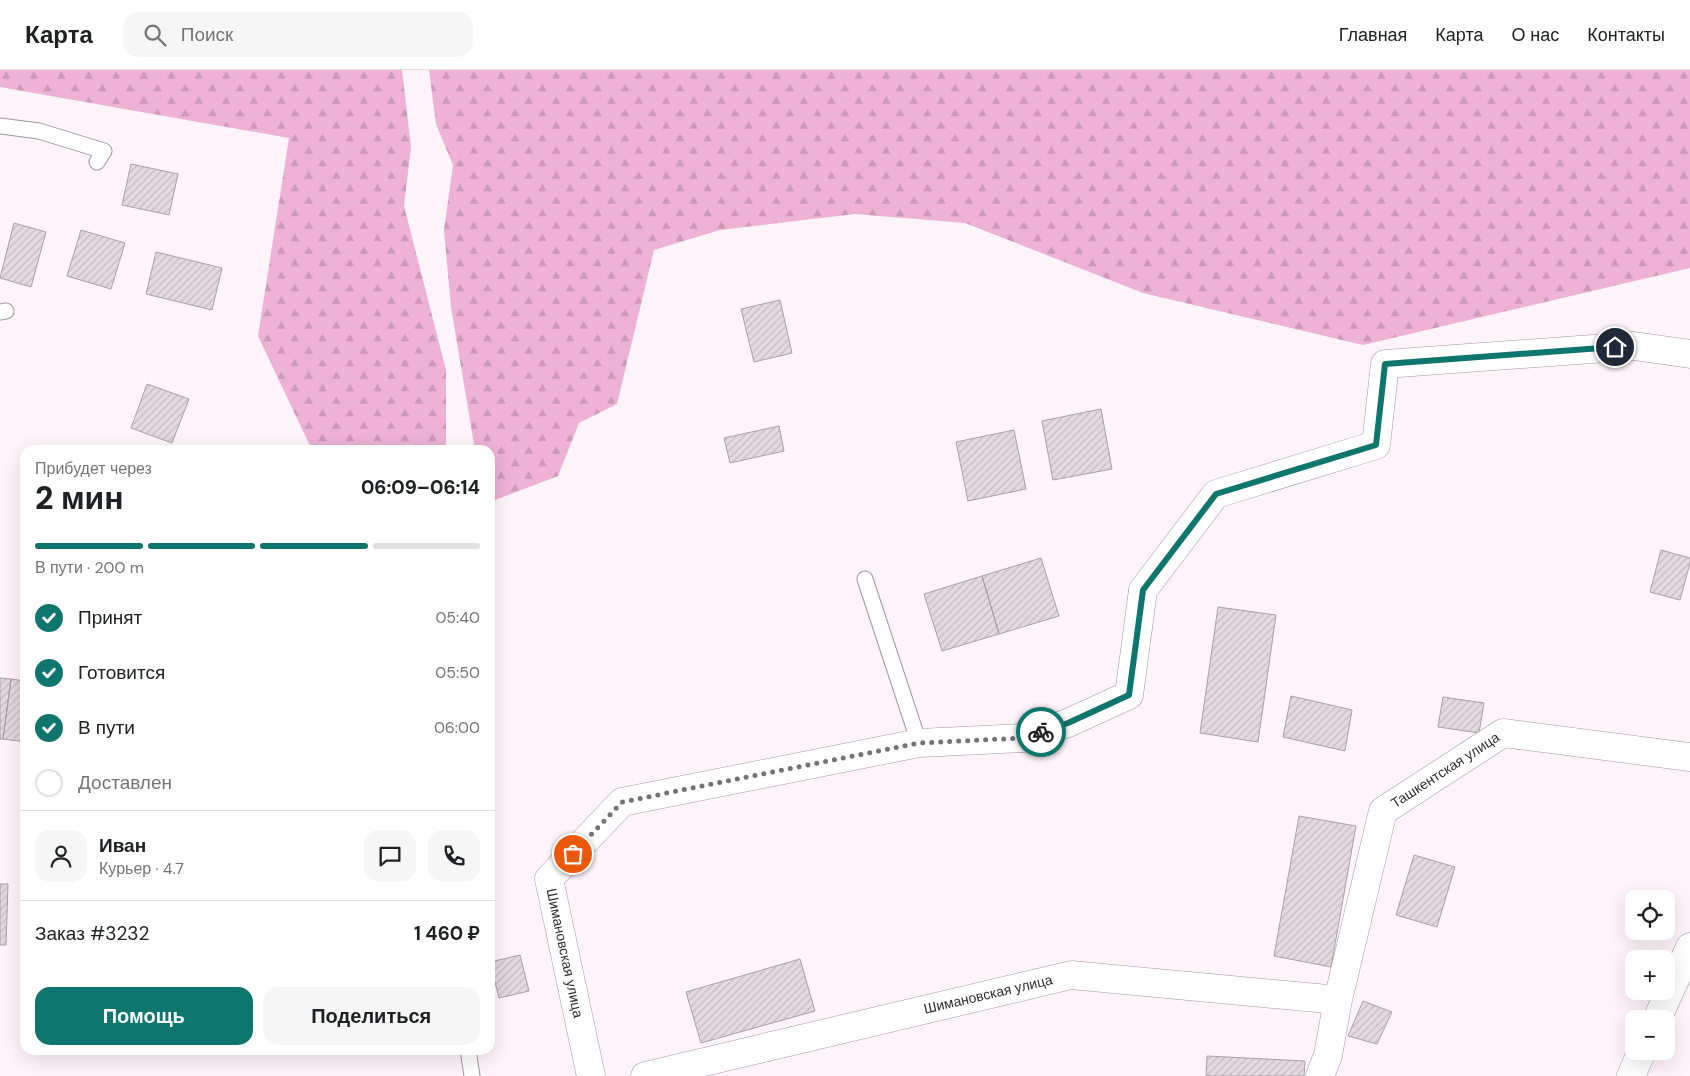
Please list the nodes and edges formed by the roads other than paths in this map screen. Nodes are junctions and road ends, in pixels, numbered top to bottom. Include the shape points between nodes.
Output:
1 (0, 126) edge
2 (97, 162) dead end
3 (1690, 354) edge
4 (864, 579) dead end
5 (919, 743) junction
6 (1690, 758) edge
7 (1690, 947) edge
8 (1338, 1000) junction
9 (1661, 1010) edge
10 (469, 1055) edge
11 (1638, 1060) edge
12 (472, 1076) edge
13 (591, 1076) edge
14 (645, 1076) edge
15 (1320, 1076) edge
16 (1631, 1076) edge

1 - 2 lane via 39,130 104,151
3 - 5 street via 1634,346 1385,364 1376,445 1216,494 1143,590 1129,695 1068,723 1023,738
4 - 5 lane
5 - 13 street, Шимановская улица via 622,802 549,879
6 - 8 street, Ташкентская улица via 1503,732 1383,811
7 - 9 street
8 - 14 street, Шимановская улица via 1071,975
8 - 15 street, Ташкентская улица via 1328,1055
10 - 12 lane
11 - 16 street

